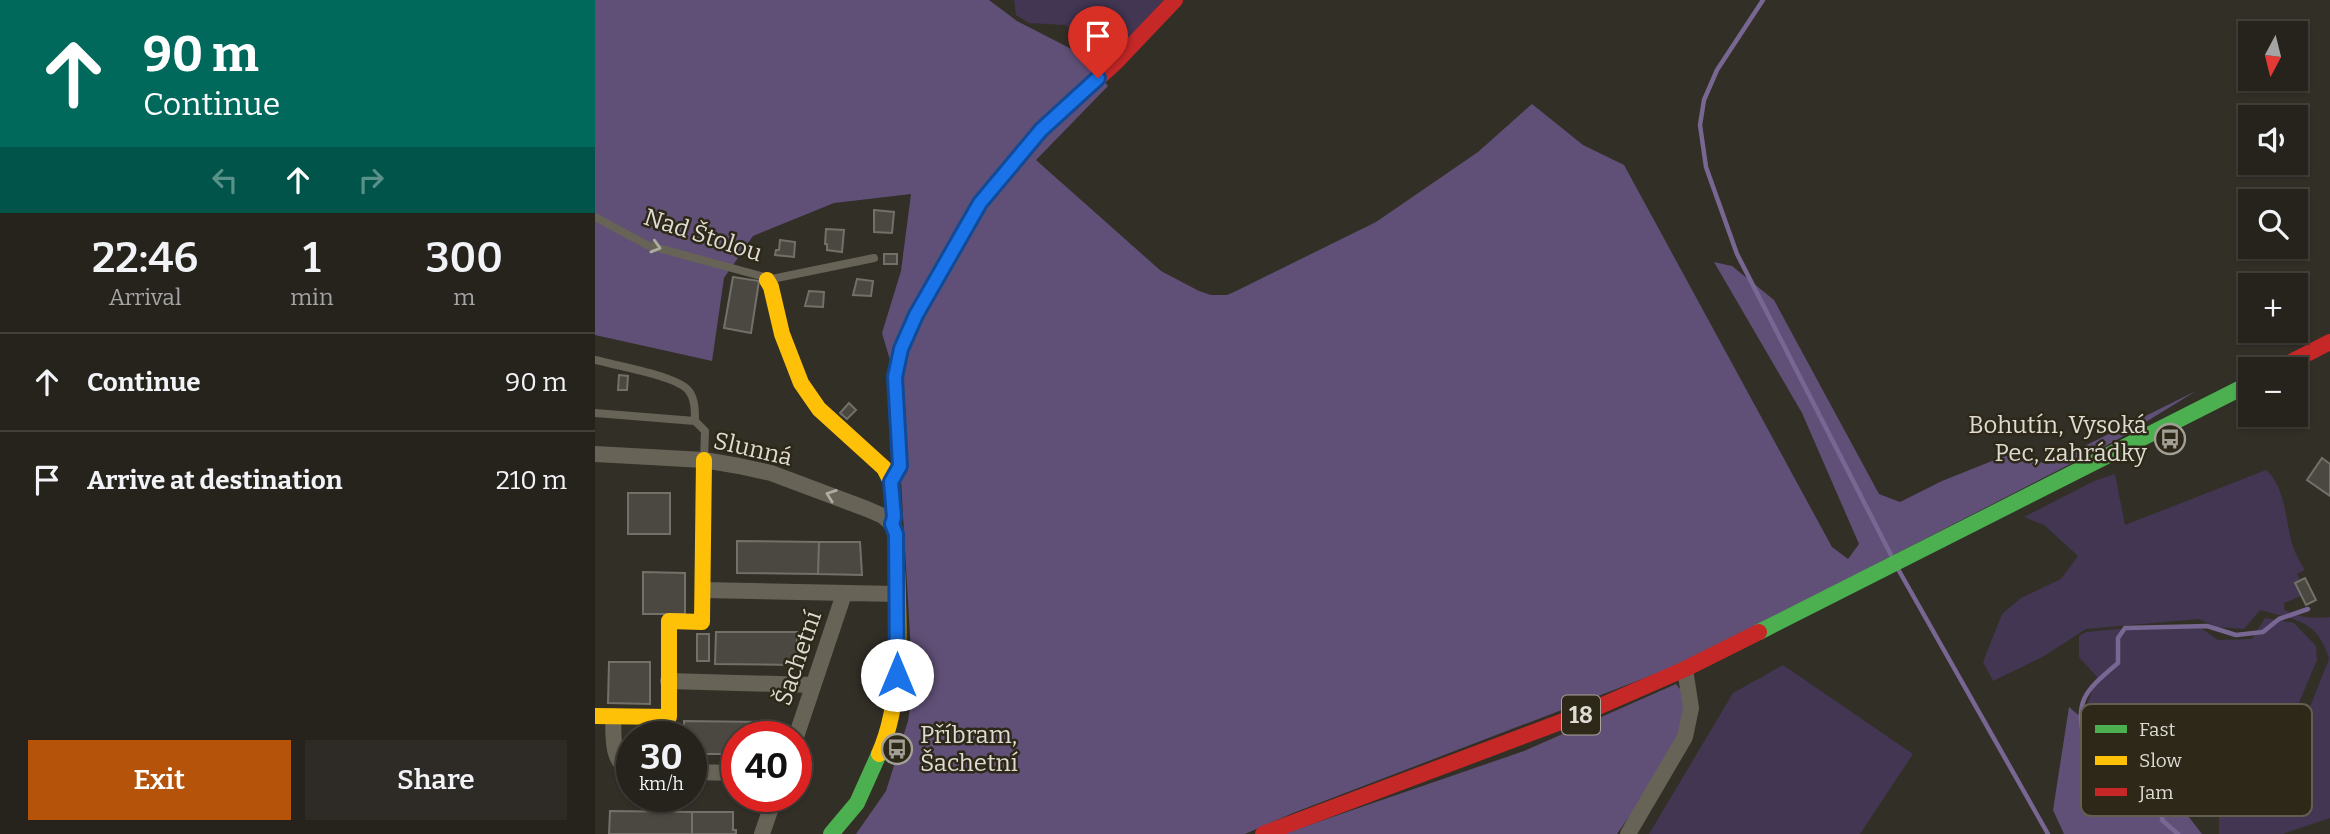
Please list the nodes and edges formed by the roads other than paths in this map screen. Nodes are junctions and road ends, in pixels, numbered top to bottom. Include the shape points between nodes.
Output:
1 (1175, 0) edge
2 (595, 217) edge
3 (874, 258) dead end
4 (767, 280) junction
5 (2330, 342) edge
6 (2301, 357) edge
7 (595, 360) edge
8 (2238, 390) edge
9 (595, 413) edge
10 (695, 421) junction
11 (595, 454) edge
12 (704, 460) junction
13 (891, 482) junction
14 (892, 524) junction
15 (703, 590) junction
16 (844, 594) junction
17 (897, 594) junction
18 (1685, 669) junction
19 (669, 681) junction
20 (813, 685) junction
21 (595, 716) edge
22 (613, 716) junction
23 (801, 721) edge
24 (616, 757) edge
25 (770, 812) edge
26 (762, 834) edge
27 (831, 834) edge
28 (1263, 834) edge
29 (1628, 834) edge

1 - 13 street via 1041,130 980,203 901,349 895,377 900,466
2 -> 4 lane, Nad Štolou via 647,245
3 - 4 lane
4 - 13 street, Nad Štolou via 801,383 819,409 884,468
5 - 6 street
7 - 10 lane via 677,381 689,390
8 - 18 street, 18
9 - 10 lane
10 - 12 lane via 705,431
11 - 12 street, Slunná
14 -> 12 street, Slunná via 867,509 771,473
12 - 15 street
13 - 14 street
14 - 17 street
15 - 16 street, Šachetní
15 - 19 street via 702,622 669,621
16 - 17 street, Šachetní
16 - 20 street, Šachetní
17 - 27 street via 897,675 883,745 857,803
18 - 28 street, 18 via 1572,719
18 - 29 street via 1691,708 1685,737
19 - 20 street
19 - 22 street via 669,717
20 - 23 street, Šachetní
21 - 22 street
22 - 24 street
25 - 26 street

